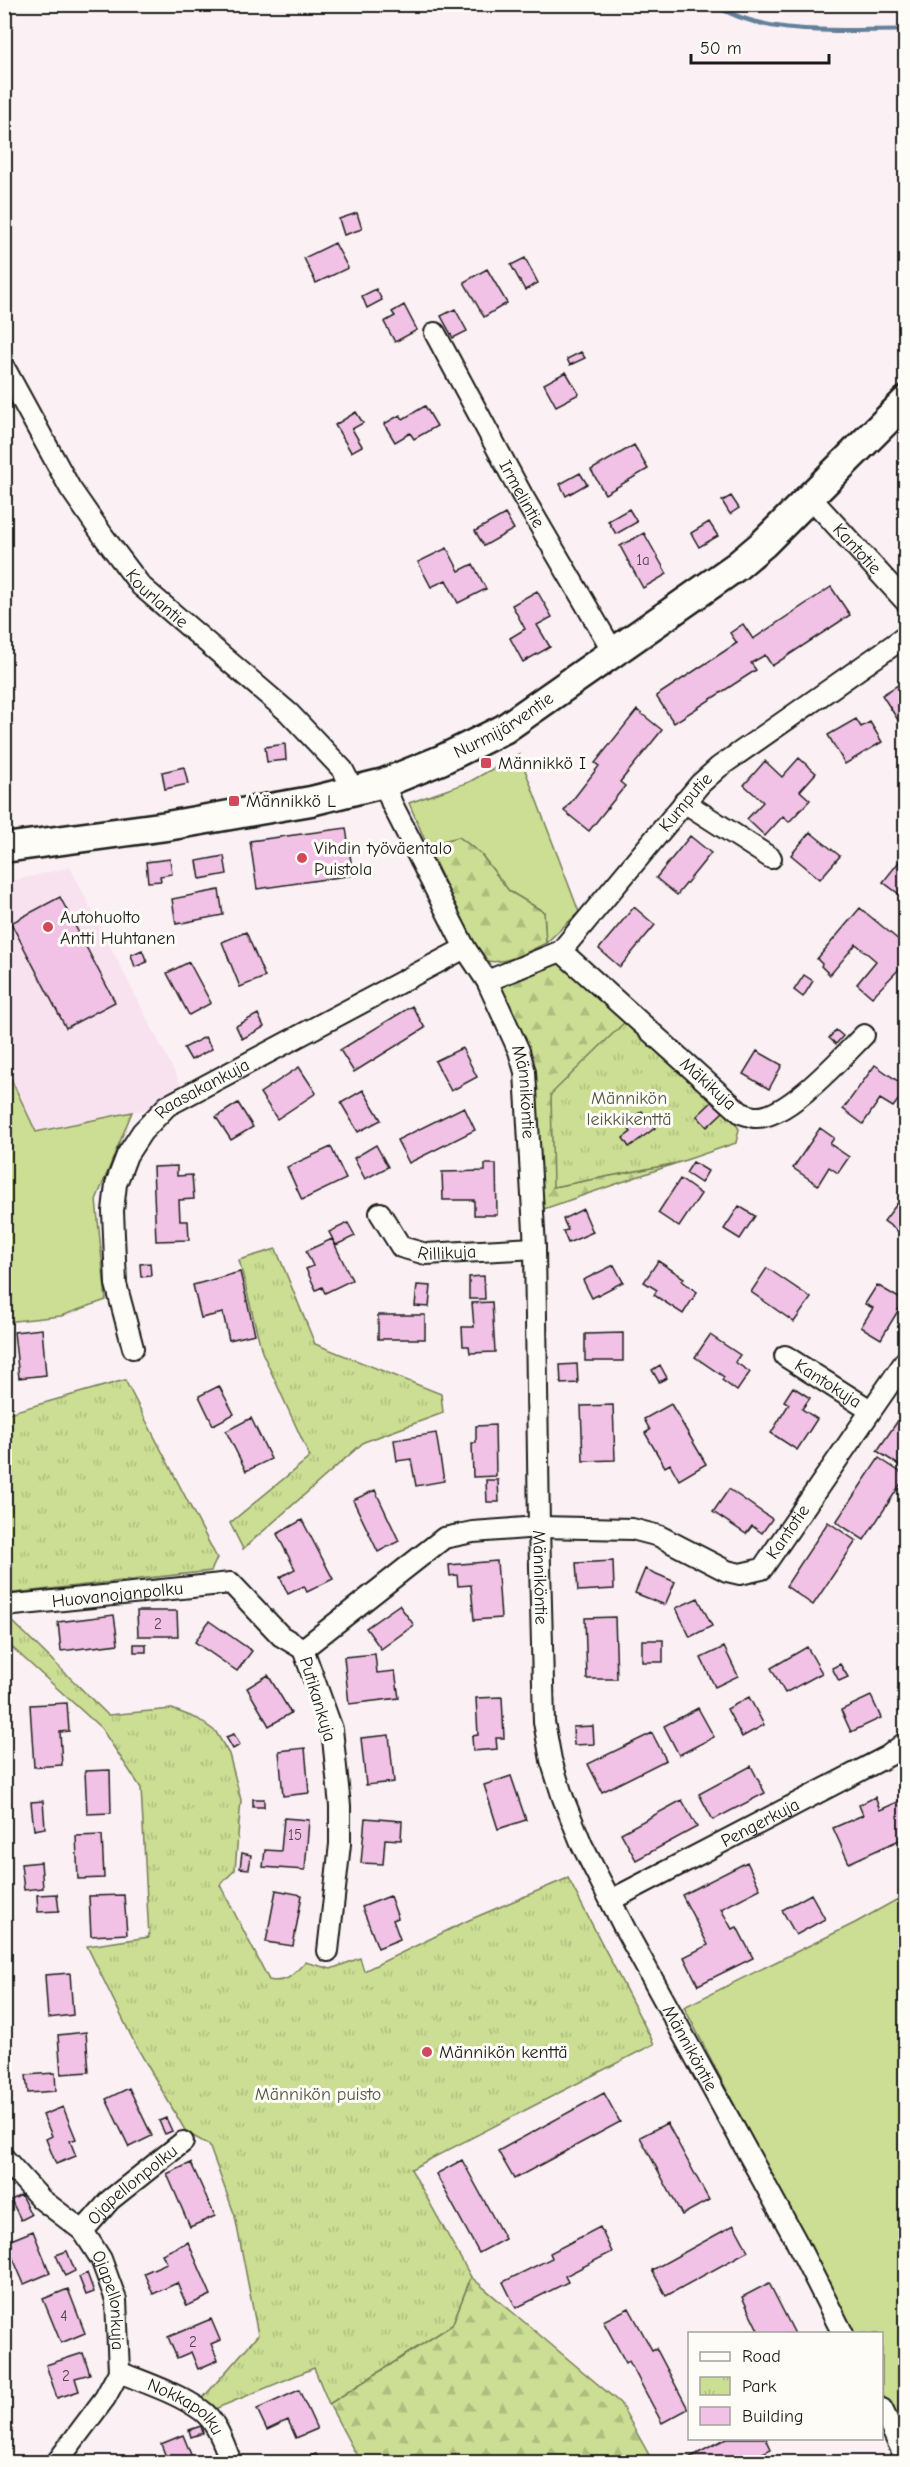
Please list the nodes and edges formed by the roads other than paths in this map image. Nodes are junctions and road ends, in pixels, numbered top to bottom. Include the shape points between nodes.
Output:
1 (435, 333) dead end
2 (4, 367) edge
3 (906, 401) edge
4 (810, 496) junction
5 (906, 602) edge
6 (906, 636) edge
7 (614, 653) junction
8 (384, 783) junction
9 (354, 792) junction
10 (684, 802) junction
11 (4, 848) edge
12 (771, 858) dead end
13 (465, 948) junction
14 (561, 951) junction
15 (487, 981) junction
16 (864, 1035) dead end
17 (380, 1213) dead end
18 (536, 1248) junction
19 (133, 1348) dead end
20 (785, 1356) dead end
21 (906, 1360) edge
22 (870, 1410) junction
23 (539, 1527) junction
24 (4, 1606) edge
25 (303, 1649) junction
26 (906, 1742) edge
27 (611, 1900) junction
28 (328, 1951) dead end
29 (183, 2142) dead end
30 (4, 2158) edge
31 (83, 2231) junction
32 (842, 2332) edge
33 (119, 2372) junction
34 (883, 2411) edge
35 (906, 2459) edge
36 (57, 2463) edge
37 (231, 2463) edge

1 - 7 street, Irmelintie via 522,495
2 - 9 street, Kourlantie via 70,488 141,586 289,712 343,770
3 - 4 street, Nurmijärventie
4 - 5 street, Kantotie
4 - 7 street, Nurmijärventie via 737,566
6 - 10 street, Kumputie via 719,767
7 - 8 street, Nurmijärventie via 504,729
8 - 9 street, Nurmijärventie
8 - 13 street, Männiköntie
9 - 11 street, Nurmijärventie via 167,826
10 - 12 street
10 - 14 street, Kumputie
13 - 15 street, Männiköntie
13 - 19 street, Raasakankuja via 167,1106 142,1132 127,1155 116,1184 113,1211 116,1284
14 - 15 street, Kumputie
14 - 16 street, Mäkikuja via 741,1113 756,1118 777,1111 810,1089
15 - 18 street, Männiköntie via 525,1072
17 - 18 street, Rillikuja via 400,1247 426,1254
18 - 23 street, Männiköntie
20 - 22 street, Kantokuja
21 - 22 street, Kantotie
22 - 23 street, Kantotie via 762,1569 740,1574 727,1571 659,1536 632,1529
23 - 25 street, Putikankuja via 444,1538
23 - 27 street, Männiköntie via 544,1722 551,1760 578,1836
24 - 25 street, Huovanojanpolku via 231,1583 281,1636
25 - 28 street, Putikankuja via 332,1729 340,1806 340,1844
26 - 27 street, Pengerkuja via 888,1756
27 - 32 street, Männiköntie
29 - 31 street, Ojapellonpolku via 110,2200
30 - 31 street, Ojapellonkuja via 41,2199
31 - 33 street, Ojapellonkuja via 101,2259 116,2300
33 - 36 street, Ojapellonkuja via 105,2398
33 - 37 street, Nokkapolku via 202,2411 220,2434
34 - 35 street

